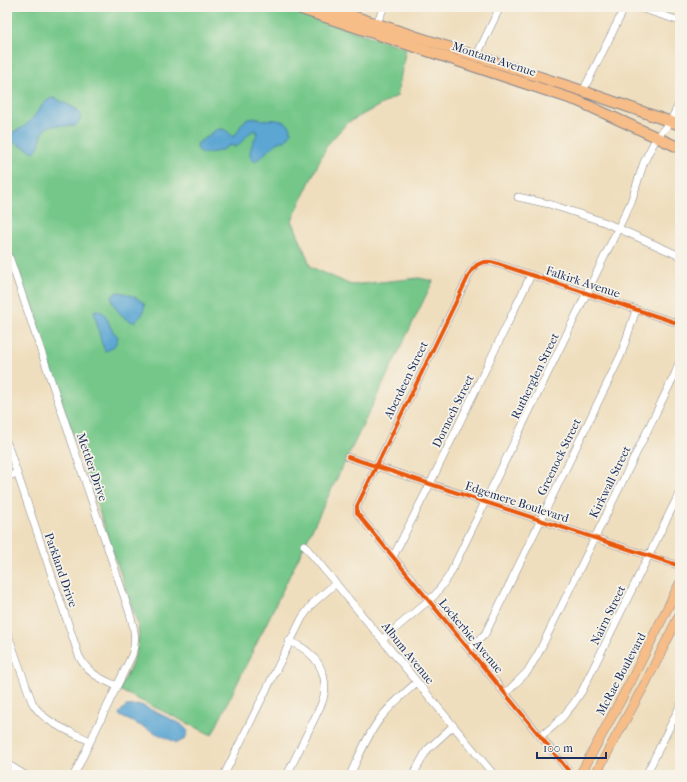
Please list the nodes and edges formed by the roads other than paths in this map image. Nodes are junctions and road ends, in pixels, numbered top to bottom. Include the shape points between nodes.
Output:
1 (295, 7) edge
2 (325, 7) edge
3 (384, 7) edge
4 (500, 7) edge
5 (625, 7) edge
6 (637, 7) edge
7 (680, 21) edge
8 (374, 28) junction
9 (476, 57) junction
10 (583, 91) junction
11 (680, 102) edge
12 (675, 123) edge
13 (657, 138) junction
14 (680, 148) edge
15 (518, 197) dead end
16 (619, 228) junction
17 (7, 255) edge
18 (680, 256) edge
19 (479, 264) joint
20 (531, 275) junction
21 (588, 294) junction
22 (636, 310) junction
23 (680, 324) edge
24 (680, 360) edge
25 (7, 442) edge
26 (348, 457) dead end
27 (375, 466) junction
28 (18, 474) junction
29 (7, 477) edge
30 (430, 484) junction
31 (680, 492) edge
32 (485, 502) junction
33 (357, 508) joint
34 (540, 521) junction
35 (594, 538) junction
36 (304, 545) dead end
37 (649, 556) junction
38 (393, 557) junction
39 (680, 566) edge
40 (336, 584) junction
41 (680, 584) edge
42 (429, 601) junction
43 (680, 614) edge
44 (7, 632) edge
45 (383, 640) junction
46 (289, 641) junction
47 (469, 649) junction
48 (417, 682) junction
49 (117, 686) junction
50 (506, 693) junction
51 (680, 706) edge
52 (453, 726) junction
53 (541, 736) junction
54 (90, 741) junction
55 (7, 764) edge
56 (492, 772) edge
57 (25, 775) edge
58 (74, 775) edge
59 (224, 775) edge
60 (287, 775) edge
61 (350, 775) edge
62 (413, 775) edge
63 (483, 775) edge
64 (572, 775) edge
65 (580, 775) edge
66 (595, 775) edge
67 (646, 775) edge

1 - 8 highway, Montana Avenue
2 - 8 highway, Montana Avenue
3 - 8 street
4 - 9 street
5 - 10 street
6 - 7 street
8 - 9 highway, Montana Avenue
8 - 13 highway, Montana Avenue via 578,100
9 - 10 highway, Montana Avenue
10 - 12 highway, Montana Avenue
11 - 12 street, Rutherglen Street
12 - 13 street, Rutherglen Street
13 - 14 highway, Montana Avenue
13 - 16 street, Rutherglen Street via 644,162 631,202
15 - 16 street via 549,204
16 - 18 street
16 - 21 street, Rutherglen Street
17 - 49 street, Mettler Drive via 13,266 134,624 134,649
19 - 20 street, Falkirk Avenue via 490,262
19 - 27 street, Aberdeen Street via 472,269
20 - 21 street, Falkirk Avenue
20 - 30 street, Dornoch Street
21 - 22 street, Falkirk Avenue
21 - 32 street, Rutherglen Street
22 - 23 street, Falkirk Avenue
22 - 34 street, Greenock Street via 621,355
24 - 35 street, Kirkwall Street
25 - 28 street, Parkland Drive
26 - 27 street, Edgemere Boulevard
27 - 30 street, Edgemere Boulevard
27 - 33 street, Aberdeen Street
28 - 29 street
28 - 49 street, Parkland Drive via 79,656 90,672
30 - 32 street, Edgemere Boulevard
30 - 38 street, Dornoch Street
31 - 37 street, Nairn Street
32 - 34 street, Edgemere Boulevard
32 - 42 street, Rutherglen Street via 449,576
33 - 38 street, Lockerbie Avenue via 357,513
34 - 35 street, Edgemere Boulevard
34 - 47 street, Greenock Street via 489,626
35 - 37 street, Edgemere Boulevard
35 - 50 street, Kirkwall Street via 538,654 527,672
36 - 40 street, Album Avenue
37 - 39 street, Edgemere Boulevard
37 - 53 street, Nairn Street via 582,691 559,721
38 - 42 street, Lockerbie Avenue
40 - 45 street, Album Avenue
40 - 46 street via 307,610
41 - 65 main road, McRae Boulevard
42 - 45 street, Rutherglen Street
42 - 47 street, Lockerbie Avenue
43 - 66 main road
44 - 54 street via 37,711 47,720
45 - 48 street, Album Avenue
46 - 59 street
46 - 60 street via 305,649 316,661 323,672 325,685 321,705
47 - 50 street, Lockerbie Avenue
48 - 52 street, Album Avenue
48 - 61 street via 379,720
49 - 54 street, Mettler Drive
50 - 53 street, Lockerbie Avenue
51 - 67 street
52 - 56 street, Album Avenue
52 - 62 street via 427,750
53 - 64 street, Lockerbie Avenue
54 - 58 street, Mettler Drive
55 - 57 street
56 - 63 street

